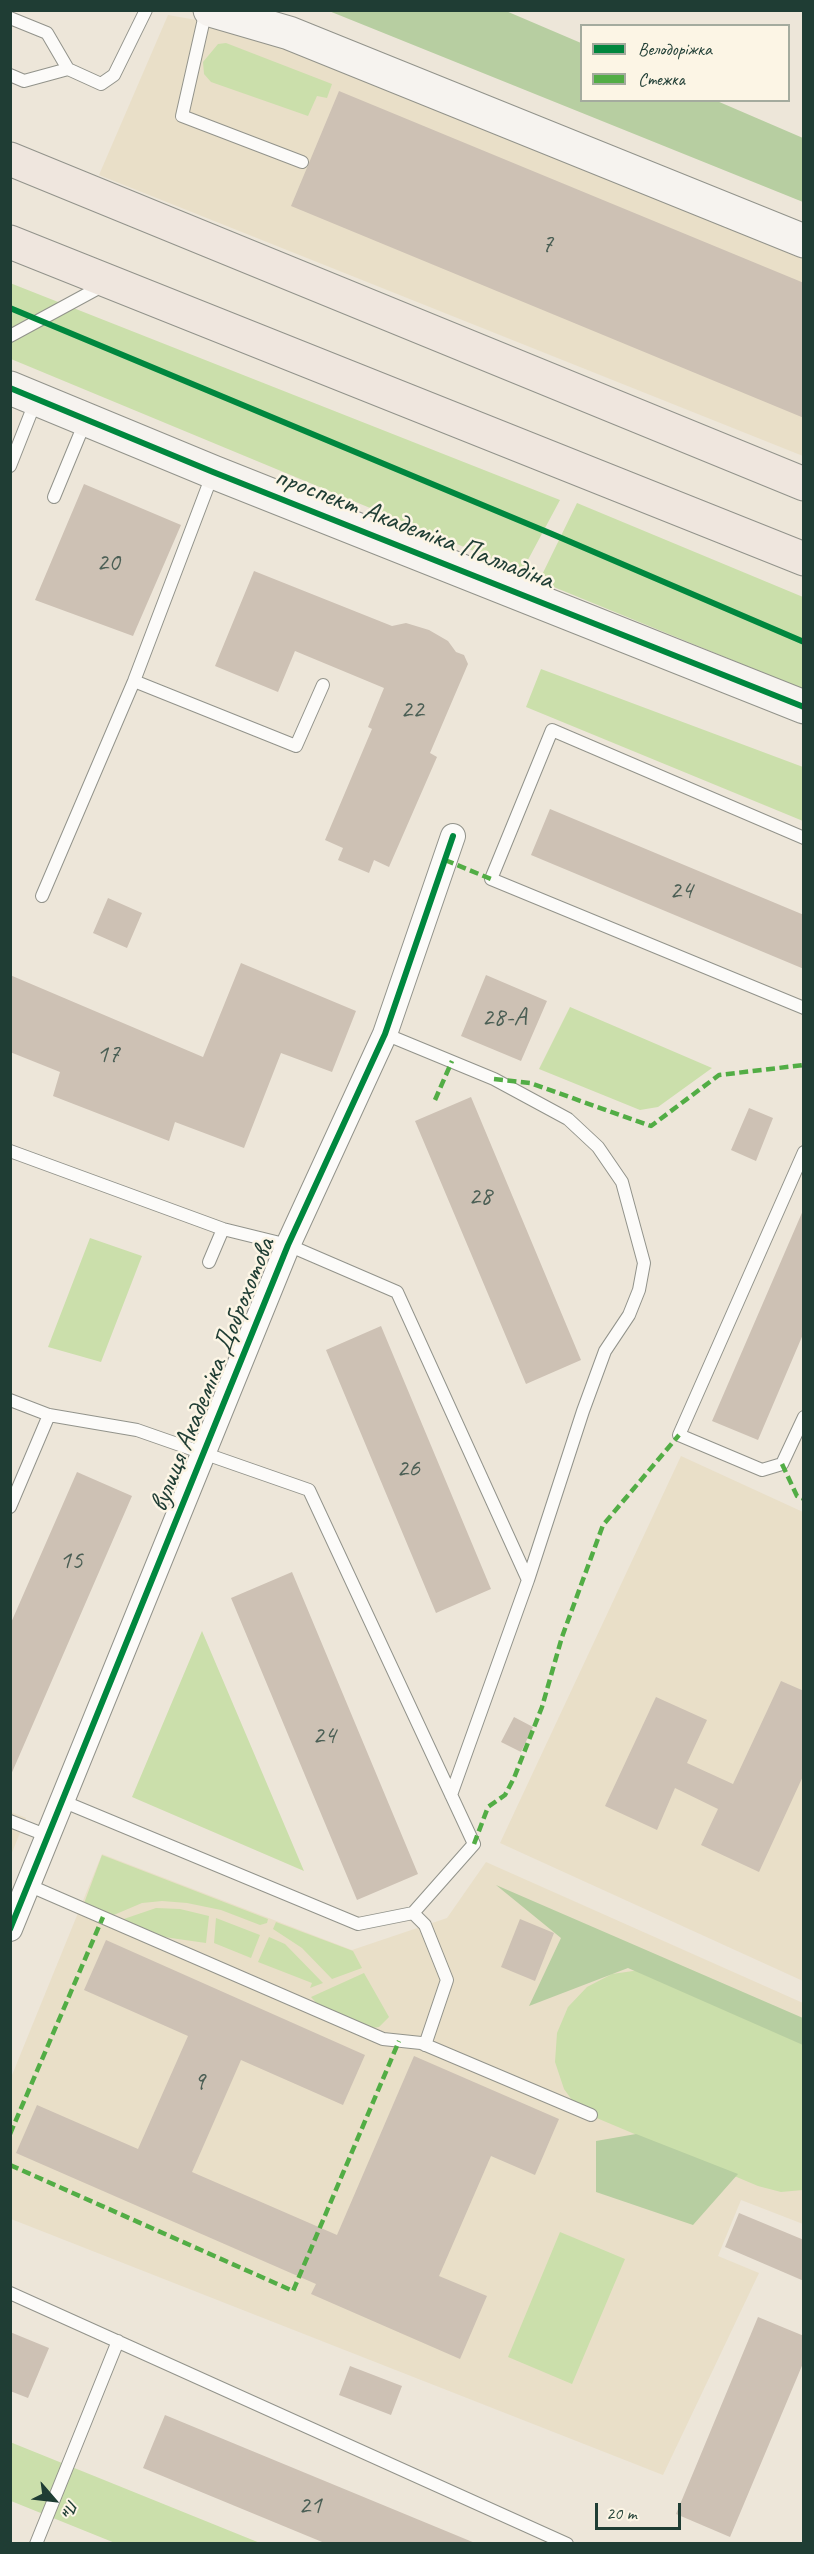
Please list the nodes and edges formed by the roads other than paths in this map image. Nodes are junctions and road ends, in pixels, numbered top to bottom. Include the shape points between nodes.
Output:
1 (146, 10) edge
2 (208, 10) edge
3 (256, 16) edge
4 (10, 18) edge
5 (68, 69) junction
6 (10, 75) edge
7 (10, 159) edge
8 (302, 162) dead end
9 (804, 241) edge
10 (10, 242) edge
11 (111, 281) junction
12 (10, 336) edge
13 (24, 394) edge
14 (86, 421) junction
15 (10, 466) edge
16 (213, 472) junction
17 (804, 484) edge
18 (54, 497) dead end
19 (804, 559) edge
20 (134, 681) junction
21 (323, 685) dead end
22 (804, 707) edge
23 (453, 836) dead end
24 (804, 838) edge
25 (42, 896) dead end
26 (804, 1008) edge
27 (385, 1034) junction
28 (10, 1151) edge
29 (804, 1152) edge
30 (223, 1229) junction
31 (288, 1245) junction
32 (209, 1262) dead end
33 (10, 1400) edge
34 (49, 1415) junction
35 (804, 1417) edge
36 (203, 1454) junction
37 (10, 1507) edge
38 (528, 1580) junction
39 (451, 1795) junction
40 (62, 1801) junction
41 (10, 1821) edge
42 (48, 1836) junction
43 (28, 1886) junction
44 (413, 1913) junction
45 (10, 1929) edge
46 (425, 2045) junction
47 (591, 2115) dead end
48 (10, 2293) edge
49 (118, 2341) junction
50 (36, 2544) edge
51 (567, 2544) edge

1 - 5 lane via 114,75 101,84
2 - 3 street
2 - 8 lane via 182,116
3 - 9 street via 289,33
4 - 5 lane via 47,33
5 - 6 lane via 24,81
7 - 17 highway
10 - 11 highway
11 - 12 lane
11 - 19 highway
13 - 14 street, проспект Академіка Палладіна
13 - 15 lane
14 - 16 street, проспект Академіка Палладіна
14 - 18 lane
16 - 20 lane
16 - 22 street, проспект Академіка Палладіна
20 - 21 lane via 296,746
20 - 25 lane
23 - 27 street, вулиця Академіка Доброхотова
24 - 26 lane via 552,729 491,879
27 - 31 street, вулиця Академіка Доброхотова
27 - 38 lane via 494,1079 568,1119 598,1147 622,1182 637,1230 644,1263 639,1290 602,1361
28 - 30 lane
29 - 35 lane via 679,1435 762,1470 782,1464
30 - 31 lane
30 - 32 lane
31 - 36 street, вулиця Академіка Доброхотова
31 - 38 lane via 397,1292
33 - 34 lane
34 - 36 lane via 139,1427
34 - 37 lane
36 - 39 lane via 309,1490
36 - 40 street, вулиця Академіка Доброхотова
38 - 39 lane
39 - 44 lane via 474,1844
40 - 42 street, вулиця Академіка Доброхотова
40 - 44 lane via 358,1924
41 - 42 lane
42 - 43 street, вулиця Академіка Доброхотова
43 - 45 street, вулиця Академіка Доброхотова
43 - 46 lane via 383,2039
44 - 46 lane via 424,1925 447,1980
46 - 47 lane
48 - 49 lane
49 - 50 lane
49 - 51 lane

